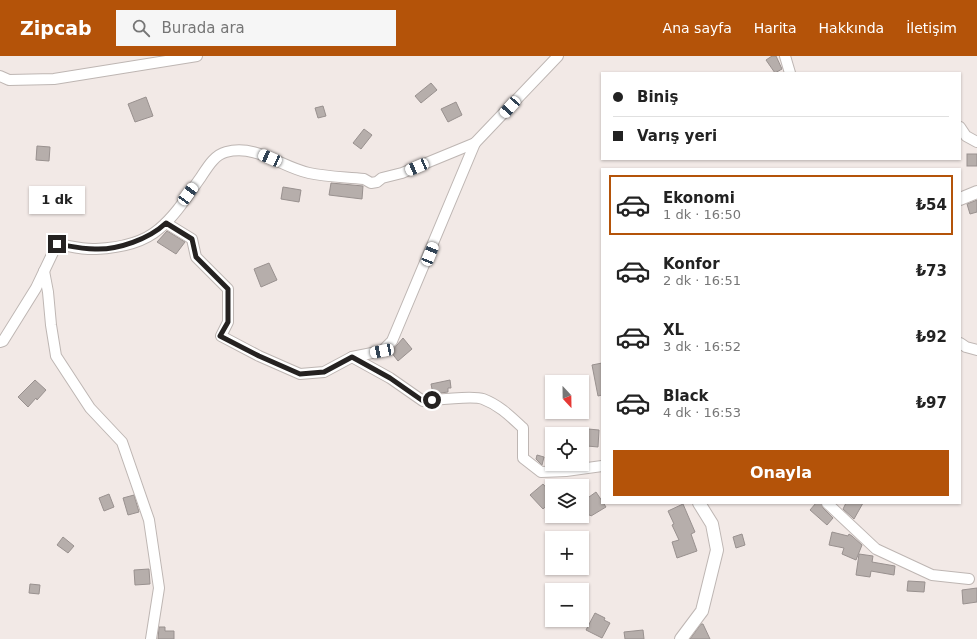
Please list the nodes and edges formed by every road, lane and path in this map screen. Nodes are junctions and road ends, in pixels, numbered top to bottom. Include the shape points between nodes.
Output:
1 (197, 56) edge
2 (558, 56) edge
3 (785, 56) edge
4 (790, 72) edge
5 (0, 76) edge
6 (961, 128) edge
7 (475, 142) junction
8 (977, 142) edge
9 (977, 192) edge
10 (961, 199) edge
11 (166, 223) junction
12 (44, 271) junction
13 (0, 342) edge
14 (961, 344) edge
15 (977, 350) edge
16 (352, 357) junction
17 (601, 466) edge
18 (700, 504) edge
19 (828, 504) edge
20 (969, 579) dead end
21 (151, 639) edge
22 (681, 639) edge

1 - 5 street via 54,79 9,80
2 - 7 street
3 - 4 street
6 - 8 street via 966,136
7 - 11 street via 402,173 371,183 310,173 256,152 225,152 213,160
7 - 16 street via 392,341 382,351
9 - 10 main road
11 - 12 street via 141,240 115,247 95,249 57,244
11 - 16 street via 192,239 196,257 228,289 228,322 220,336 300,374 324,372
12 - 13 street via 36,288
12 - 21 street via 56,356 90,408 122,442 149,520 159,588
14 - 15 street
16 - 17 street via 390,378 423,401 481,398 502,408 523,428 523,458 541,472 566,472
18 - 22 main road via 712,524 717,550 702,611
19 - 20 street via 876,549 932,575

